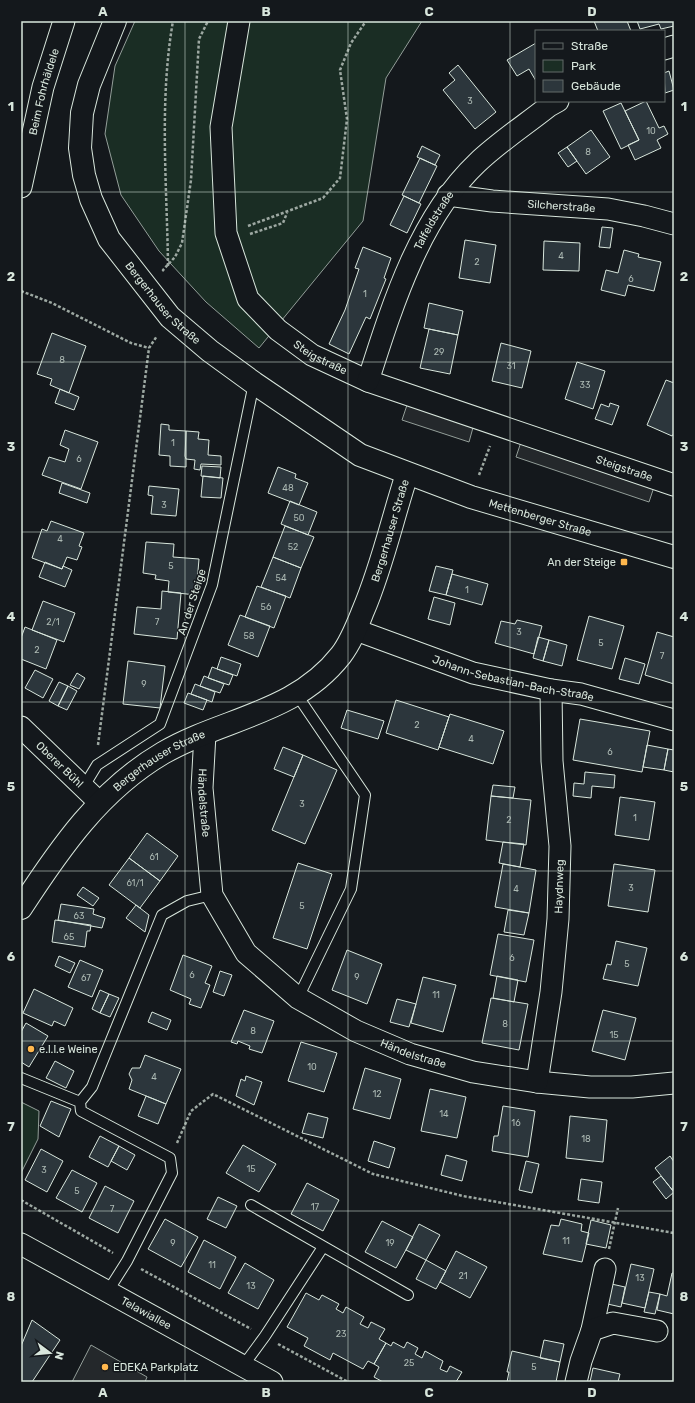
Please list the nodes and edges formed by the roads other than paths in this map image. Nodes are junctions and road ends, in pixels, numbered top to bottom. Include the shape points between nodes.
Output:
1 (64, 21) edge
2 (115, 21) edge
3 (239, 21) edge
4 (556, 102) edge
5 (21, 187) edge
6 (448, 195) junction
7 (674, 224) edge
8 (368, 381) junction
9 (254, 384) junction
10 (407, 474) junction
11 (674, 485) edge
12 (674, 557) edge
13 (356, 630) junction
14 (551, 690) junction
15 (297, 695) junction
16 (674, 720) edge
17 (21, 727) edge
18 (205, 734) junction
19 (91, 795) junction
20 (212, 895) junction
21 (21, 908) edge
22 (298, 998) junction
23 (21, 1078) edge
24 (536, 1082) junction
25 (674, 1083) edge
26 (80, 1102) junction
27 (251, 1205) dead end
28 (21, 1244) edge
29 (324, 1247) junction
30 (605, 1269) road end
31 (108, 1291) junction
32 (408, 1295) dead end
33 (592, 1330) junction
34 (657, 1331) dead end
35 (243, 1366) junction
36 (272, 1382) edge
37 (576, 1382) edge

1 - 5 street, Beim Fohrhäldele via 43,87
2 - 9 main road, Bergerhauser Straße via 89,85 82,113 80,148 91,198 109,239 170,317
3 - 8 street, Steigstraße via 221,127 228,237 248,299 278,330 312,355
4 - 6 street, Talfeldstraße via 477,163
6 - 7 street, Silcherstraße via 492,201 608,209
6 - 8 street, Talfeldstraße via 426,230 407,273
8 - 11 street, Steigstraße
9 - 10 main road, Bergerhauser Straße via 360,455
9 - 19 lane, An der Steige via 212,585 160,724 97,765
10 - 12 main road, Mettenberger Straße
10 - 13 main road, Bergerhauser Straße via 376,581
13 - 14 street, Johann-Sebastian-Bach-Straße via 473,672
13 - 15 main road, Bergerhauser Straße via 341,655 321,676
14 - 16 street, Johann-Sebastian-Bach-Straße via 581,694
14 - 24 street, Haydnweg via 552,761 560,846 558,919 551,992
15 - 18 main road, Bergerhauser Straße
15 - 22 lane via 364,795 351,889
17 - 19 street, Oberer Bühl
18 - 19 main road, Bergerhauser Straße via 164,752
18 - 20 street, Händelstraße via 202,788
19 - 21 main road, Bergerhauser Straße via 67,840
20 - 22 street, Händelstraße via 246,952
20 - 26 lane via 187,901 162,915 92,1087
22 - 24 street, Händelstraße via 356,1031 410,1054 473,1072
23 - 26 lane
24 - 25 street, Händelstraße via 590,1087
26 - 31 lane via 81,1111 170,1158 172,1173 127,1261
27 - 29 lane
28 - 31 street, Telawiallee
29 - 32 lane
29 - 35 lane
30 - 33 street
31 - 35 street, Telawiallee
33 - 34 street via 613,1323
33 - 37 street
35 - 36 street, Telawiallee

